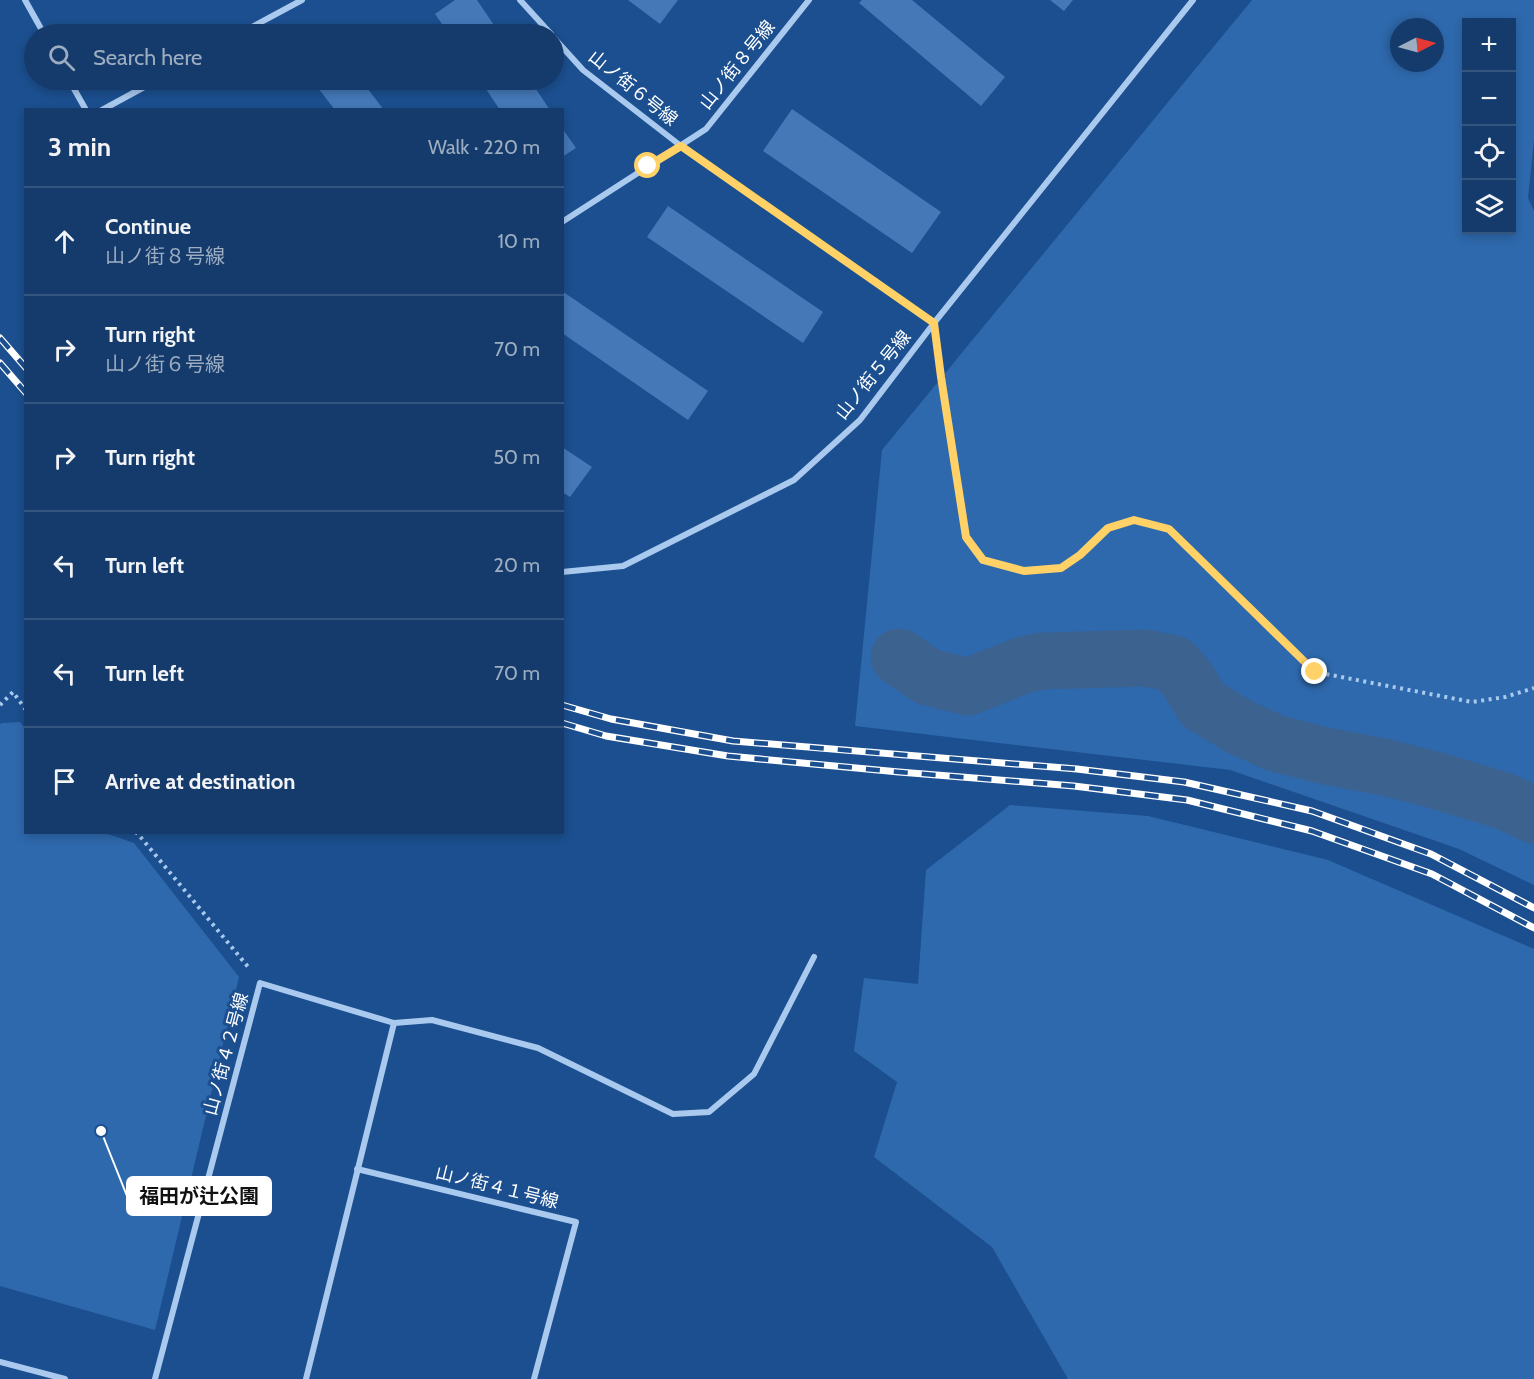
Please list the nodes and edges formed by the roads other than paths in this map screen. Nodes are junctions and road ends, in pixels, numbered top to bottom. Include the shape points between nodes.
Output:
1 (25, 0) edge
2 (302, 0) edge
3 (520, 0) edge
4 (809, 0) edge
5 (1193, 0) edge
6 (38, 24) edge
7 (258, 24) edge
8 (541, 24) edge
9 (564, 49) edge
10 (75, 90) edge
11 (139, 90) edge
12 (85, 108) edge
13 (106, 108) edge
14 (681, 146) junction
15 (564, 221) edge
16 (934, 323) junction
17 (564, 572) edge
18 (814, 957) dead end
19 (394, 1023) junction
20 (357, 1168) junction
21 (0, 1362) edge
22 (65, 1379) edge
23 (155, 1379) edge
24 (306, 1379) edge
25 (534, 1379) edge

1 - 6 street
2 - 7 street
3 - 8 street, 山ノ街６号線
4 - 14 street, 山ノ街８号線 via 706,129
5 - 16 street, 山ノ街５号線
9 - 14 street, 山ノ街６号線 via 583,70
10 - 12 street
11 - 13 street
14 - 15 street, 山ノ街８号線
14 - 16 street, 山ノ街６号線
16 - 17 street, 山ノ街５号線 via 860,420 794,480 623,566
18 - 19 street via 754,1074 709,1112 674,1114 538,1048 432,1020
19 - 20 street
19 - 23 street, 山ノ街４２号線 via 260,983
20 - 24 street
20 - 25 street, 山ノ街４１号線 via 576,1222
21 - 22 street

